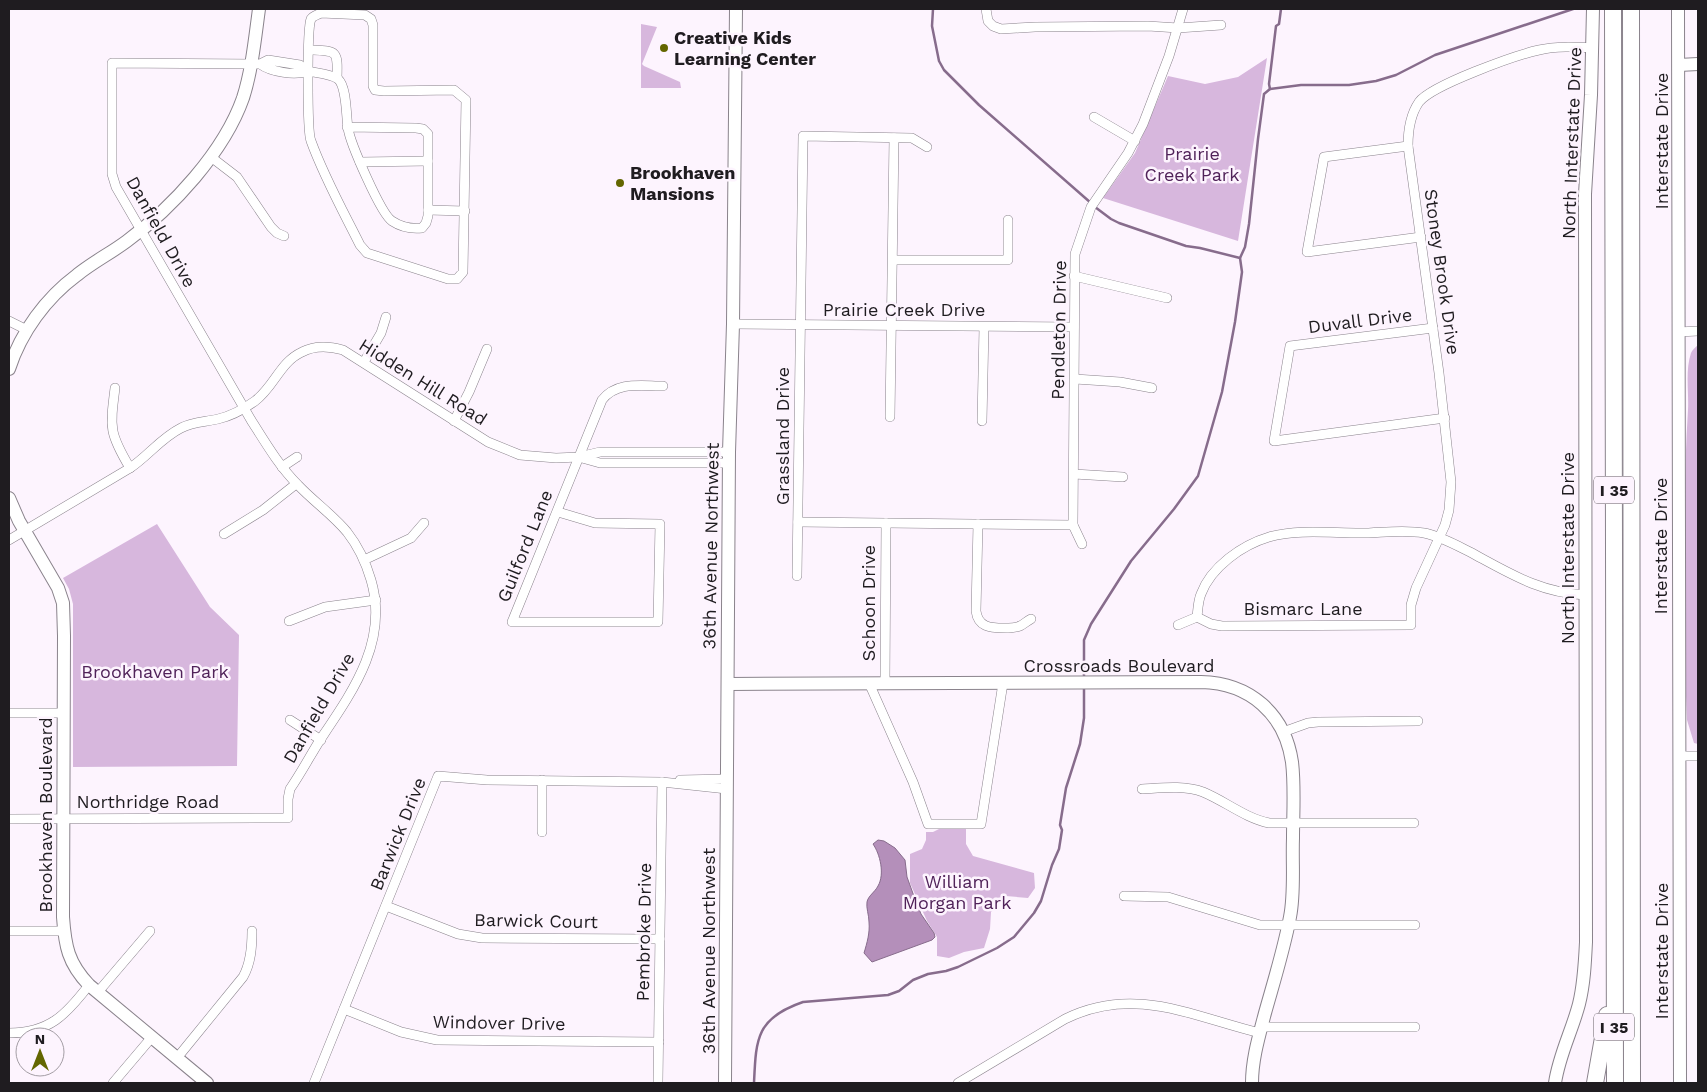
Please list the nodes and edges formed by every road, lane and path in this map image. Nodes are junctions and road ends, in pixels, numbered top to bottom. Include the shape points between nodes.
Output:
1 (258, 9) edge
2 (736, 9) edge
3 (986, 9) edge
4 (1183, 9) edge
5 (1593, 9) edge
6 (1613, 9) edge
7 (1631, 9) edge
8 (1678, 9) edge
9 (1221, 25) dead end
10 (1178, 28) junction
11 (1593, 48) junction
12 (310, 50) junction
13 (255, 64) junction
14 (1679, 64) junction
15 (1698, 64) edge
16 (308, 71) junction
17 (337, 78) junction
18 (1094, 117) dead end
19 (347, 127) junction
20 (894, 138) junction
21 (1135, 141) junction
22 (927, 146) dead end
23 (1408, 146) junction
24 (211, 156) junction
25 (428, 161) junction
26 (360, 162) junction
27 (428, 210) junction
28 (465, 211) junction
29 (1008, 220) dead end
30 (141, 230) junction
31 (284, 236) dead end
32 (1421, 237) junction
33 (893, 260) junction
34 (1074, 276) junction
35 (1167, 298) dead end
36 (386, 317) dead end
37 (9, 320) edge
38 (733, 324) junction
39 (800, 326) junction
40 (892, 326) junction
41 (984, 327) junction
42 (1074, 327) junction
43 (1433, 328) junction
44 (27, 330) junction
45 (1698, 331) edge
46 (1678, 332) junction
47 (487, 349) dead end
48 (364, 362) junction
49 (9, 369) edge
50 (1075, 379) junction
51 (663, 386) dead end
52 (115, 388) dead end
53 (1152, 388) dead end
54 (244, 407) junction
55 (890, 417) dead end
56 (1445, 418) junction
57 (454, 421) junction
58 (982, 421) dead end
59 (297, 457) dead end
60 (579, 457) junction
61 (729, 457) junction
62 (282, 467) junction
63 (130, 468) junction
64 (1074, 474) junction
65 (1123, 477) dead end
66 (296, 484) junction
67 (9, 498) edge
68 (558, 512) junction
69 (798, 522) junction
70 (424, 523) dead end
71 (886, 523) junction
72 (978, 524) junction
73 (1073, 525) junction
74 (25, 530) junction
75 (224, 534) dead end
76 (1439, 538) junction
77 (9, 540) edge
78 (1082, 544) dead end
79 (364, 560) junction
80 (797, 576) dead end
81 (1586, 595) junction
82 (376, 600) junction
83 (1197, 616) junction
84 (1031, 619) dead end
85 (289, 621) dead end
86 (1178, 625) dead end
87 (1410, 625) joint
88 (885, 683) junction
89 (1003, 683) junction
90 (728, 684) junction
91 (869, 684) junction
92 (9, 713) edge
93 (64, 713) junction
94 (290, 720) dead end
95 (1418, 721) dead end
96 (1283, 732) junction
97 (321, 740) junction
98 (1679, 756) junction
99 (1698, 756) edge
100 (542, 780) junction
101 (662, 782) junction
102 (727, 784) junction
103 (1142, 789) dead end
104 (64, 818) junction
105 (288, 818) joint
106 (9, 819) edge
107 (1293, 824) junction
108 (1414, 824) dead end
109 (542, 832) dead end
110 (1124, 896) dead end
111 (386, 906) junction
112 (1415, 925) dead end
113 (1288, 926) junction
114 (9, 931) edge
115 (64, 931) junction
116 (150, 931) dead end
117 (252, 931) dead end
118 (660, 940) junction
119 (1614, 970) junction
120 (94, 989) junction
121 (344, 1009) junction
122 (1415, 1027) dead end
123 (1261, 1030) junction
124 (9, 1033) edge
125 (152, 1037) junction
126 (659, 1042) junction
127 (177, 1058) junction
128 (113, 1083) edge
129 (207, 1083) edge
130 (314, 1083) edge
131 (658, 1083) edge
132 (725, 1083) edge
133 (958, 1083) edge
134 (1252, 1083) edge
135 (1555, 1083) edge
136 (1595, 1083) edge
137 (1614, 1083) edge
138 (1632, 1083) edge
139 (1680, 1083) edge

1 - 13 street
2 - 38 street, 36th Avenue Northwest
3 - 10 street via 988,21 1001,28
4 - 10 street, Pendleton Drive
5 - 11 street, North Interstate Drive
6 - 119 highway, I 35
7 - 138 highway, I 35
8 - 14 street, Interstate Drive
9 - 10 street
10 - 21 street, Pendleton Drive
11 - 23 street, Stoney Brook Drive via 1538,50 1440,87 1423,97 1414,111
11 - 81 street, North Interstate Drive via 1585,194
12 - 16 street
12 - 17 street via 329,51 336,55
12 - 28 street via 311,19 314,16 321,13 365,15 373,25 375,90 454,90 461,94 466,100
13 - 16 street via 299,75
13 - 24 street via 235,116
13 - 30 street, Danfield Drive via 112,63 112,174
14 - 15 street
14 - 46 street, Interstate Drive
16 - 17 street
16 - 28 street via 310,139 360,245 367,253 457,279 463,272
17 - 19 street via 346,105
18 - 21 street
19 - 25 street via 423,129 428,134
19 - 26 street
20 - 22 street via 912,138
20 - 33 street
20 - 39 street, Grassland Drive via 803,136
21 - 34 street, Pendleton Drive via 1093,203 1075,254
23 - 32 street, Stoney Brook Drive
23 - 32 street via 1324,157 1307,252
24 - 30 street via 168,206
24 - 31 street via 237,177 271,227
25 - 26 street
25 - 27 street
26 - 27 street via 390,220 414,229 422,228
27 - 28 street
29 - 33 street via 1008,260
30 - 44 street via 65,284
30 - 54 street, Danfield Drive
32 - 43 street, Stoney Brook Drive
33 - 40 street
34 - 35 street
34 - 42 street, Pendleton Drive
36 - 48 street via 381,333
37 - 44 street
38 - 39 street, Prairie Creek Drive
38 - 61 street, 36th Avenue Northwest
39 - 40 street, Prairie Creek Drive
39 - 69 street, Grassland Drive
40 - 41 street, Prairie Creek Drive
40 - 55 street
41 - 42 street, Prairie Creek Drive
41 - 58 street
42 - 50 street, Pendleton Drive
43 - 56 street, Stoney Brook Drive
43 - 56 street, Duvall Drive via 1290,346 1274,441
44 - 49 street
45 - 46 street
46 - 98 street, Interstate Drive
47 - 57 street
48 - 54 street, Hidden Hill Road via 334,348 304,350 286,362 267,389
48 - 57 street, Hidden Hill Road
50 - 53 street
50 - 64 street, Pendleton Drive
51 - 60 street, Guilford Lane via 624,386 607,394
52 - 63 street via 112,433
54 - 62 street, Danfield Drive
54 - 63 street, Hidden Hill Road via 236,413 181,428
56 - 76 street, Stoney Brook Drive via 1451,482 1449,510
57 - 60 street, Hidden Hill Road via 510,452 535,457
59 - 62 street
60 - 61 street, Hidden Hill Road via 600,463
60 - 68 street, Guilford Lane
61 - 90 street, 36th Avenue Northwest
62 - 66 street, Danfield Drive
63 - 74 street, Hidden Hill Road
64 - 65 street
64 - 73 street, Pendleton Drive
66 - 75 street via 263,510
66 - 79 street, Danfield Drive via 347,532
67 - 74 street, Brookhaven Boulevard
68 - 68 street, Guilford Lane via 512,622 658,622 660,524 595,523
69 - 71 street, Grassland Drive
69 - 80 street
70 - 79 street via 411,538
71 - 72 street, Grassland Drive
71 - 88 street, Schoon Drive
72 - 73 street, Grassland Drive
72 - 84 street via 978,619 983,626 994,628 1013,628
73 - 78 street
74 - 77 street, Hidden Hill Road
74 - 93 street, Brookhaven Boulevard via 53,577 62,603
76 - 81 street via 1537,586 1564,594
76 - 83 street via 1405,532 1300,533 1269,537 1239,552 1212,576 1200,595
76 - 87 street, Stoney Brook Drive via 1416,588
79 - 82 street, Danfield Drive
81 - 135 street, North Interstate Drive via 1585,965 1579,1005 1560,1058
82 - 85 street via 324,607
82 - 97 street, Danfield Drive via 375,634 365,666
83 - 86 street
83 - 87 street, Bismarc Lane via 1222,626
88 - 89 street, Crossroads Boulevard
88 - 91 street, Crossroads Boulevard
89 - 91 street via 981,824 928,824
89 - 96 street, Crossroads Boulevard via 1202,682 1228,685 1255,698
90 - 91 street, Crossroads Boulevard
90 - 102 street, 36th Avenue Northwest
92 - 93 street
93 - 104 street, Brookhaven Boulevard
94 - 97 street
95 - 96 street via 1318,722
96 - 107 street, Crossroads Boulevard via 1293,768
97 - 105 street, Danfield Drive via 290,789
98 - 99 street
98 - 139 street, Interstate Drive
100 - 101 street, Barwick Drive
100 - 109 street
100 - 111 street, Barwick Drive via 438,776
101 - 102 street, Barwick Drive
101 - 118 street, Pembroke Drive
102 - 132 street, 36th Avenue Northwest
103 - 107 street via 1196,790 1258,820
104 - 105 street, Northridge Road
104 - 106 street, Northridge Road
104 - 115 street, Brookhaven Boulevard
107 - 108 street
107 - 113 street, Crossroads Boulevard via 1293,890
110 - 113 street via 1168,897 1254,924
111 - 118 street, Barwick Court via 446,930 482,938
111 - 121 street, Barwick Drive
112 - 113 street
113 - 123 street, Crossroads Boulevard
114 - 115 street
115 - 120 street, Brookhaven Boulevard via 70,958 80,976
116 - 120 street
117 - 127 street via 252,946 243,978
118 - 126 street, Pembroke Drive
119 - 136 highway
119 - 137 highway, I 35
120 - 124 street via 48,1026 30,1032
120 - 125 street, Brookhaven Boulevard
121 - 126 street, Windover Drive via 401,1032 437,1040
121 - 130 street, Barwick Drive
122 - 123 street
123 - 133 street via 1151,1004 1110,1004 1065,1019
123 - 134 street, Crossroads Boulevard
125 - 127 street, Brookhaven Boulevard
125 - 128 street
126 - 131 street, Pembroke Drive
127 - 129 street, Brookhaven Boulevard

